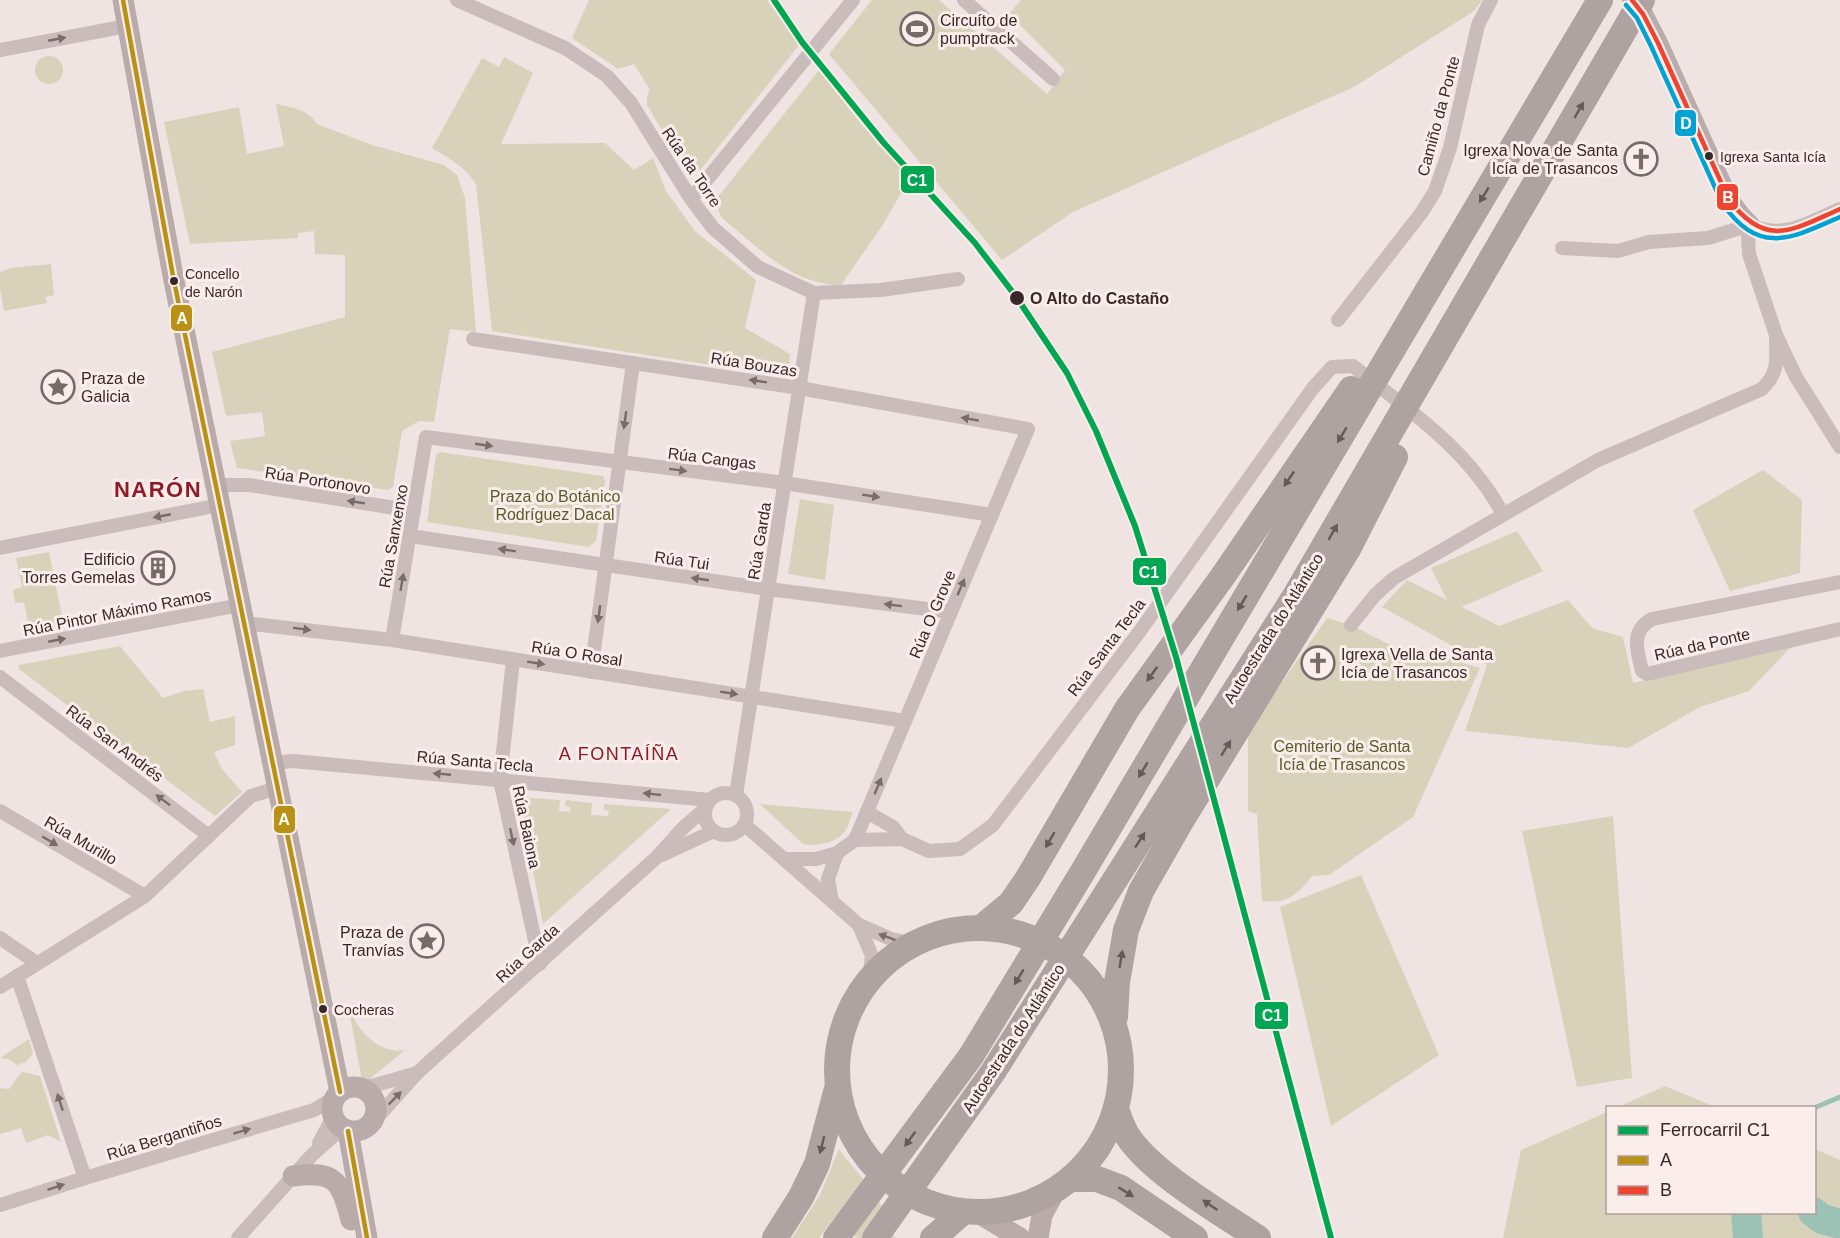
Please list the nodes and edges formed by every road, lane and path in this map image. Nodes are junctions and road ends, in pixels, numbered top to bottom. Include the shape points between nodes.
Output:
1 (123, 0) edge
2 (457, 0) edge
3 (853, 0) edge
4 (964, 0) edge
5 (987, 0) edge
6 (1491, 0) edge
7 (1600, 0) edge
8 (1632, 0) edge
9 (1642, 0) edge
10 (977, 11) junction
11 (127, 26) junction
12 (0, 51) edge
13 (1053, 79) dead end
14 (691, 199) junction
15 (1525, 204) junction
16 (1840, 209) edge
17 (1467, 224) junction
18 (1750, 225) junction
19 (1562, 248) dead end
20 (958, 279) dead end
21 (814, 293) junction
22 (1338, 320) dead end
23 (1776, 335) junction
24 (473, 339) dead end
25 (633, 363) junction
26 (799, 388) junction
27 (1833, 423) edge
28 (1028, 429) joint
29 (426, 437) joint
30 (1840, 447) edge
31 (619, 463) junction
32 (784, 483) junction
33 (218, 495) junction
34 (414, 512) junction
35 (1503, 514) junction
36 (992, 515) junction
37 (410, 536) junction
38 (0, 548) edge
39 (605, 565) junction
40 (1840, 582) edge
41 (768, 589) junction
42 (951, 612) junction
43 (242, 614) junction
44 (1354, 620) dead end
45 (1840, 629) edge
46 (392, 640) junction
47 (0, 651) edge
48 (513, 660) junction
49 (591, 672) junction
50 (0, 677) edge
51 (752, 696) junction
52 (905, 721) junction
53 (272, 763) junction
54 (500, 780) junction
55 (277, 788) junction
56 (736, 795) junction
57 (708, 804) junction
58 (0, 811) edge
59 (867, 812) junction
60 (745, 825) junction
61 (714, 831) junction
62 (209, 836) junction
63 (902, 839) junction
64 (855, 840) junction
65 (837, 853) junction
66 (657, 857) junction
67 (784, 860) junction
68 (828, 879) junction
69 (145, 896) junction
70 (831, 901) junction
71 (859, 925) junction
72 (981, 928) junction
73 (0, 938) edge
74 (916, 944) junction
75 (37, 963) junction
76 (540, 964) junction
77 (17, 976) junction
78 (869, 980) junction
79 (0, 987) edge
80 (1115, 1017) junction
81 (417, 1073) junction
82 (837, 1089) junction
83 (343, 1109) junction
84 (1116, 1109) junction
85 (373, 1122) junction
86 (293, 1176) junction
87 (85, 1178) junction
88 (1062, 1186) junction
89 (0, 1205) edge
90 (971, 1213) junction
91 (840, 1233) edge
92 (238, 1238) edge
93 (355, 1238) edge
94 (367, 1238) edge
95 (775, 1238) edge
96 (875, 1238) edge
97 (933, 1238) edge
98 (1020, 1238) edge
99 (1038, 1238) edge
100 (1195, 1238) edge
101 (1258, 1238) edge

1 - 11 main road
2 - 14 street, Rúa da Torre via 566,48 607,76 631,103
3 - 14 street
4 - 10 street
5 - 10 street
6 - 22 street, Camiño da Ponte via 1478,25 1450,148 1435,191
7 -> 17 highway, Autoestrada do Atlántico
8 - 18 street via 1658,43 1730,200
15 -> 9 highway, Autoestrada do Atlántico
10 - 13 street
12 -> 11 street
11 - 33 main road
14 - 21 street, Rúa da Torre via 713,228 758,267
80 -> 15 highway via 1126,930 1141,891 1348,549
96 -> 15 highway, Autoestrada do Atlántico via 993,1072 1295,596
16 - 18 street via 1783,231 1770,232
17 -> 72 highway via 1127,709 1011,903
17 -> 91 highway, Autoestrada do Atlántico via 971,1056
18 - 19 street via 1708,238 1649,242 1618,251
18 - 23 street via 1749,254
20 - 21 street, Rúa da Torre via 881,290
21 - 26 street, Rúa Garda
23 - 27 street via 1796,376
23 - 35 street via 1776,365 1772,379 1762,389 1598,460
24 - 25 street, Rúa Bouzas
26 -> 25 street, Rúa Bouzas
25 -> 31 street
28 -> 26 street, Rúa Bouzas
26 - 32 street, Rúa Garda
27 - 30 street
28 - 36 street, Rúa O Grove
29 -> 31 street, Rúa Cangas
29 - 34 street, Rúa Sanxenxo
31 -> 32 street, Rúa Cangas
31 - 39 street
32 -> 36 street, Rúa Cangas
32 - 41 street, Rúa Garda
34 -> 33 street, Rúa Portonovo via 249,485
33 -> 38 street, Rúa Portonovo
33 - 43 main road
34 - 37 street, Rúa Sanxenxo
35 - 44 street via 1394,578
35 - 63 street, Rúa Santa Tecla via 1483,482 1428,426 1353,366 1332,367 993,825 960,849 929,851
42 -> 36 street, Rúa O Grove
39 -> 37 street, Rúa Tui
46 -> 37 street, Rúa Sanxenxo
41 -> 39 street, Rúa Tui
39 -> 49 street
40 - 45 street, Rúa da Ponte via 1652,619 1641,625 1636,634 1642,671 1647,674
42 -> 41 street, Rúa Tui
41 - 51 street, Rúa Garda
42 - 52 street, Rúa O Grove
43 -> 46 street, Rúa O Rosal
47 -> 43 street, Rúa Pintor Máximo Ramos
43 - 53 main road
46 - 48 street, Rúa O Rosal
48 -> 49 street, Rúa O Rosal
48 - 54 street, Rúa Baiona
49 -> 51 street, Rúa O Rosal
62 -> 50 street, Rúa San Andrés
51 - 52 street, Rúa O Rosal
51 - 56 street, Rúa Garda
59 -> 52 street, Rúa O Grove
54 -> 53 street, Rúa Santa Tecla via 293,760
53 - 55 main road
57 -> 54 street, Rúa Santa Tecla
54 -> 76 street, Rúa Baiona
55 - 62 street via 251,796
55 - 83 main road
56 - 57 street via 723,793
56 - 60 street via 748,811
57 - 61 street via 706,820
57 - 66 street, Rúa Garda
58 -> 69 street, Rúa Murillo
59 - 63 street via 893,827
59 - 64 street, Rúa O Grove
60 - 61 street via 727,835
60 - 67 street
61 - 66 street, Rúa Garda
62 - 69 street
63 - 64 street, Rúa Santa Tecla
64 - 65 street
65 - 67 street via 816,859
65 - 68 street
66 - 76 street, Rúa Garda
67 - 68 street via 812,877
67 - 70 street
68 - 70 street
69 - 75 street
70 - 71 street
74 -> 71 street via 891,939
71 - 78 street via 872,956
72 - 74 highway via 946,930
72 - 80 highway via 1023,935 1058,954 1100,991
73 - 75 street
74 - 78 highway
75 - 77 street
76 - 81 street, Rúa Garda
77 - 79 street
87 -> 77 street
78 - 82 highway via 852,1004 838,1035 834,1065
80 - 84 highway via 1122,1046
81 - 83 street, Rúa Garda via 379,1084
85 -> 81 street, Rúa Garda
82 - 90 highway via 844,1119 873,1164 928,1202
82 -> 95 highway via 817,1164
83 - 85 main road via 362,1131
83 - 85 main road via 366,1091 377,1108
83 - 86 street
87 -> 83 street, Rúa Bergantiños via 314,1110
83 - 94 main road
84 - 88 highway via 1090,1160
101 -> 84 highway via 1142,1155 1126,1134
86 - 92 street
86 - 93 main road via 315,1174 335,1182 344,1195
89 -> 87 street, Rúa Bergantiños
88 - 90 highway via 1009,1209
88 - 99 main road via 1042,1215
88 -> 100 highway via 1097,1179 1121,1188
90 - 97 highway
90 - 98 main road

